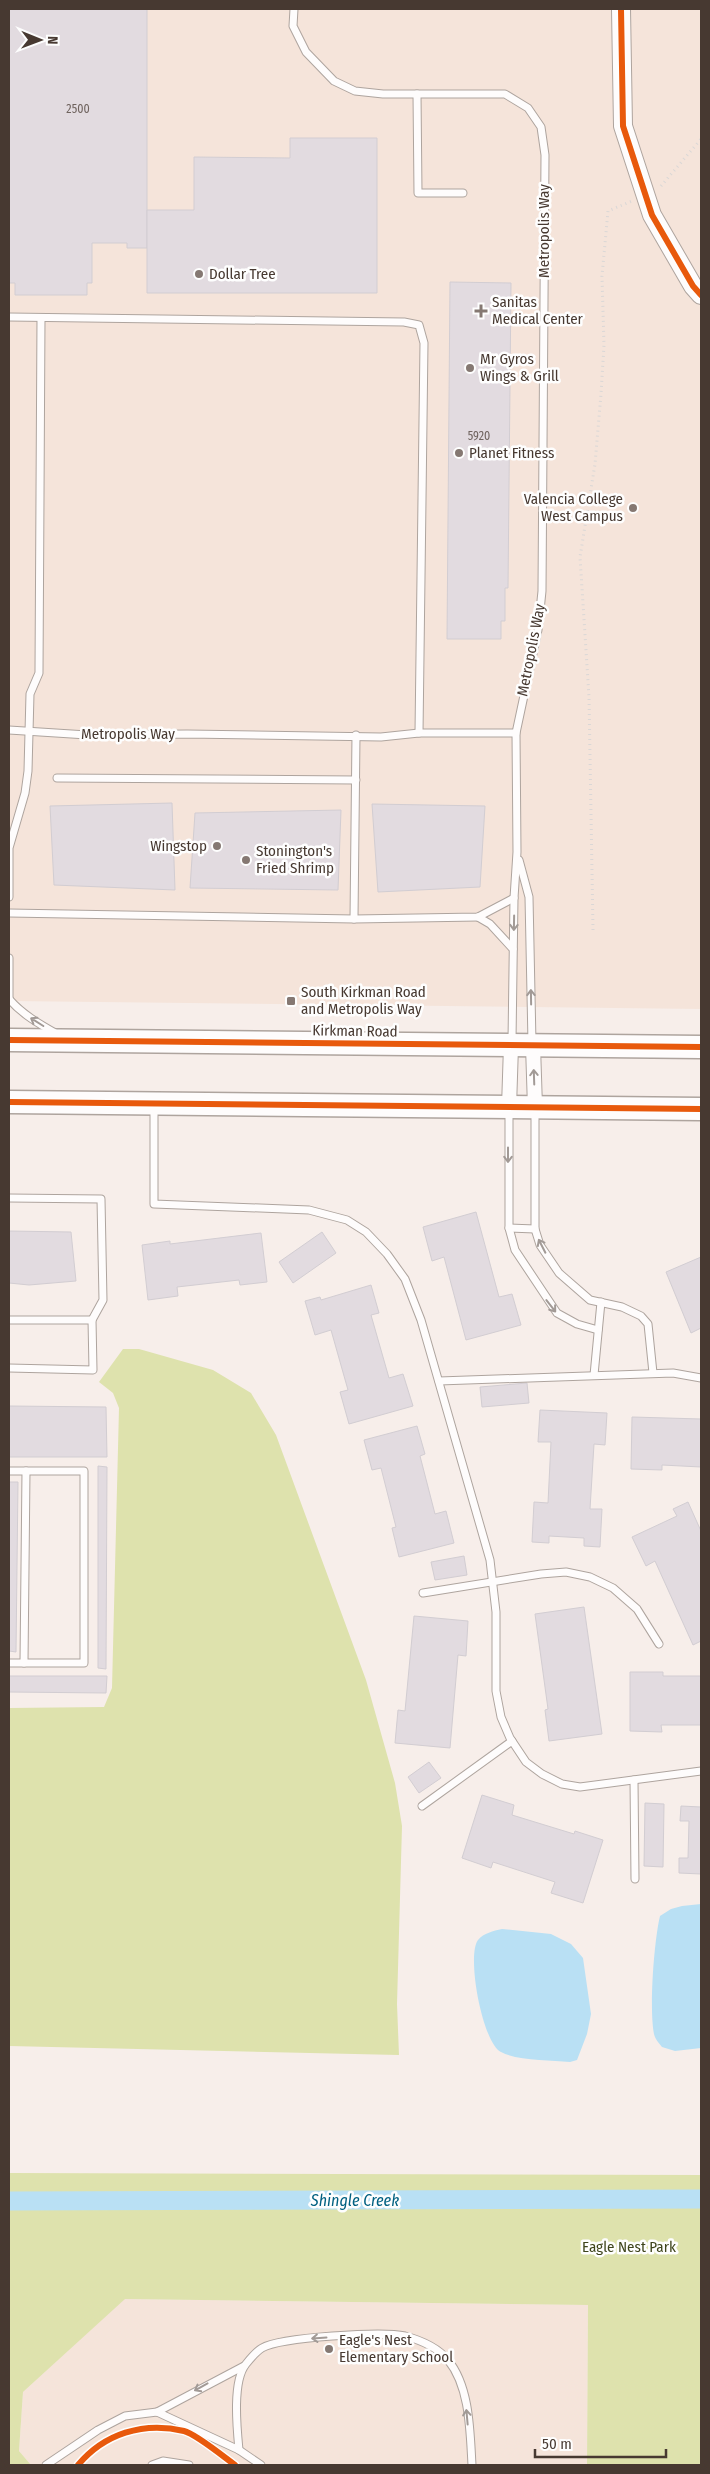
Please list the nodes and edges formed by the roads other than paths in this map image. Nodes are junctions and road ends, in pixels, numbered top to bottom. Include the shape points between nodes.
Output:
1 (294, 9) edge
2 (621, 9) edge
3 (417, 94) junction
4 (462, 193) dead end
5 (701, 295) edge
6 (9, 317) edge
7 (41, 318) junction
8 (9, 730) edge
9 (29, 732) junction
10 (419, 733) junction
11 (516, 733) junction
12 (356, 735) junction
13 (57, 778) dead end
14 (356, 780) junction
15 (517, 852) junction
16 (9, 897) edge
17 (514, 898) junction
18 (9, 913) edge
19 (478, 917) junction
20 (354, 919) junction
21 (513, 948) junction
22 (9, 958) edge
23 (9, 998) edge
24 (9, 1040) edge
25 (70, 1041) junction
26 (522, 1046) junction
27 (701, 1048) edge
28 (9, 1102) edge
29 (154, 1103) junction
30 (509, 1107) junction
31 (535, 1107) junction
32 (701, 1109) edge
33 (9, 1198) edge
34 (509, 1228) junction
35 (535, 1229) junction
36 (601, 1302) junction
37 (9, 1320) edge
38 (92, 1320) junction
39 (598, 1330) junction
40 (9, 1368) edge
41 (653, 1374) junction
42 (594, 1375) junction
43 (701, 1378) edge
44 (439, 1381) junction
45 (9, 1471) edge
46 (26, 1471) junction
47 (493, 1582) junction
48 (423, 1593) dead end
49 (659, 1644) dead end
50 (9, 1663) edge
51 (24, 1663) junction
52 (512, 1741) junction
53 (701, 1771) edge
54 (634, 1780) junction
55 (422, 1806) dead end
56 (635, 1879) dead end
57 (244, 2366) junction
58 (157, 2412) junction
59 (239, 2450) junction
60 (63, 2456) junction
61 (258, 2464) edge
62 (46, 2465) edge
63 (55, 2465) edge
64 (152, 2465) edge
65 (189, 2465) edge
66 (472, 2465) edge

1 - 3 lane, Metropolis Way via 293,26 306,52 334,81 355,91
2 - 5 street via 623,126 652,215
3 - 4 lane via 418,193
3 - 11 lane, Metropolis Way via 505,94 528,108 541,127 545,154 542,591 538,630
6 - 7 lane
7 - 9 lane via 39,673 30,694
7 - 10 lane via 404,322 419,325 424,343
8 - 9 lane, Metropolis Way
9 - 12 lane, Metropolis Way
9 - 16 lane via 25,793 9,848
10 - 11 lane, Metropolis Way
10 - 12 lane, Metropolis Way via 381,737
11 - 15 lane, Metropolis Way
12 - 14 lane
13 - 14 lane
14 - 20 lane
15 - 17 lane
26 -> 15 lane via 528,897
17 - 19 lane
17 -> 21 lane
18 - 20 lane
19 - 20 lane
19 - 21 lane via 490,924
21 - 26 lane
22 - 23 lane
25 -> 23 lane via 37,1023 16,1008
24 - 25 main road, Kirkman Road
25 - 26 main road, Kirkman Road
26 - 27 main road, Kirkman Road
26 - 30 street
31 -> 26 street
28 - 29 main road
29 - 30 main road
29 - 44 lane via 154,1204 308,1210 347,1220 360,1228 387,1254 405,1279
30 - 31 main road
30 -> 34 lane
31 - 32 main road
31 - 35 lane
33 - 38 lane via 101,1199 104,1300
34 - 35 lane
34 -> 39 lane via 522,1263 556,1313
36 -> 35 lane via 590,1300 559,1273 540,1245
36 - 39 lane
36 - 41 lane via 622,1307 641,1316 648,1324
37 - 38 lane
38 - 40 lane via 93,1370
39 - 42 lane
41 - 42 lane
41 - 43 lane via 673,1373
42 - 44 lane
44 - 47 lane via 490,1560
45 - 46 lane
46 - 51 lane
46 - 51 lane via 84,1471 84,1663
47 - 48 lane
47 - 49 lane via 566,1572 590,1577 613,1588 637,1609
47 - 52 lane via 496,1691 500,1717
50 - 51 lane
52 - 54 lane via 526,1762 562,1784 580,1787
52 - 55 lane
53 - 54 lane
54 - 56 lane
57 -> 58 lane
57 - 59 lane via 235,2410
66 -> 57 lane via 459,2374 428,2344 404,2336 380,2335 288,2341 262,2348
58 - 59 lane
58 - 60 lane via 125,2416 98,2430
59 - 61 lane
60 - 62 lane
60 - 63 lane
64 - 65 lane via 163,2461

